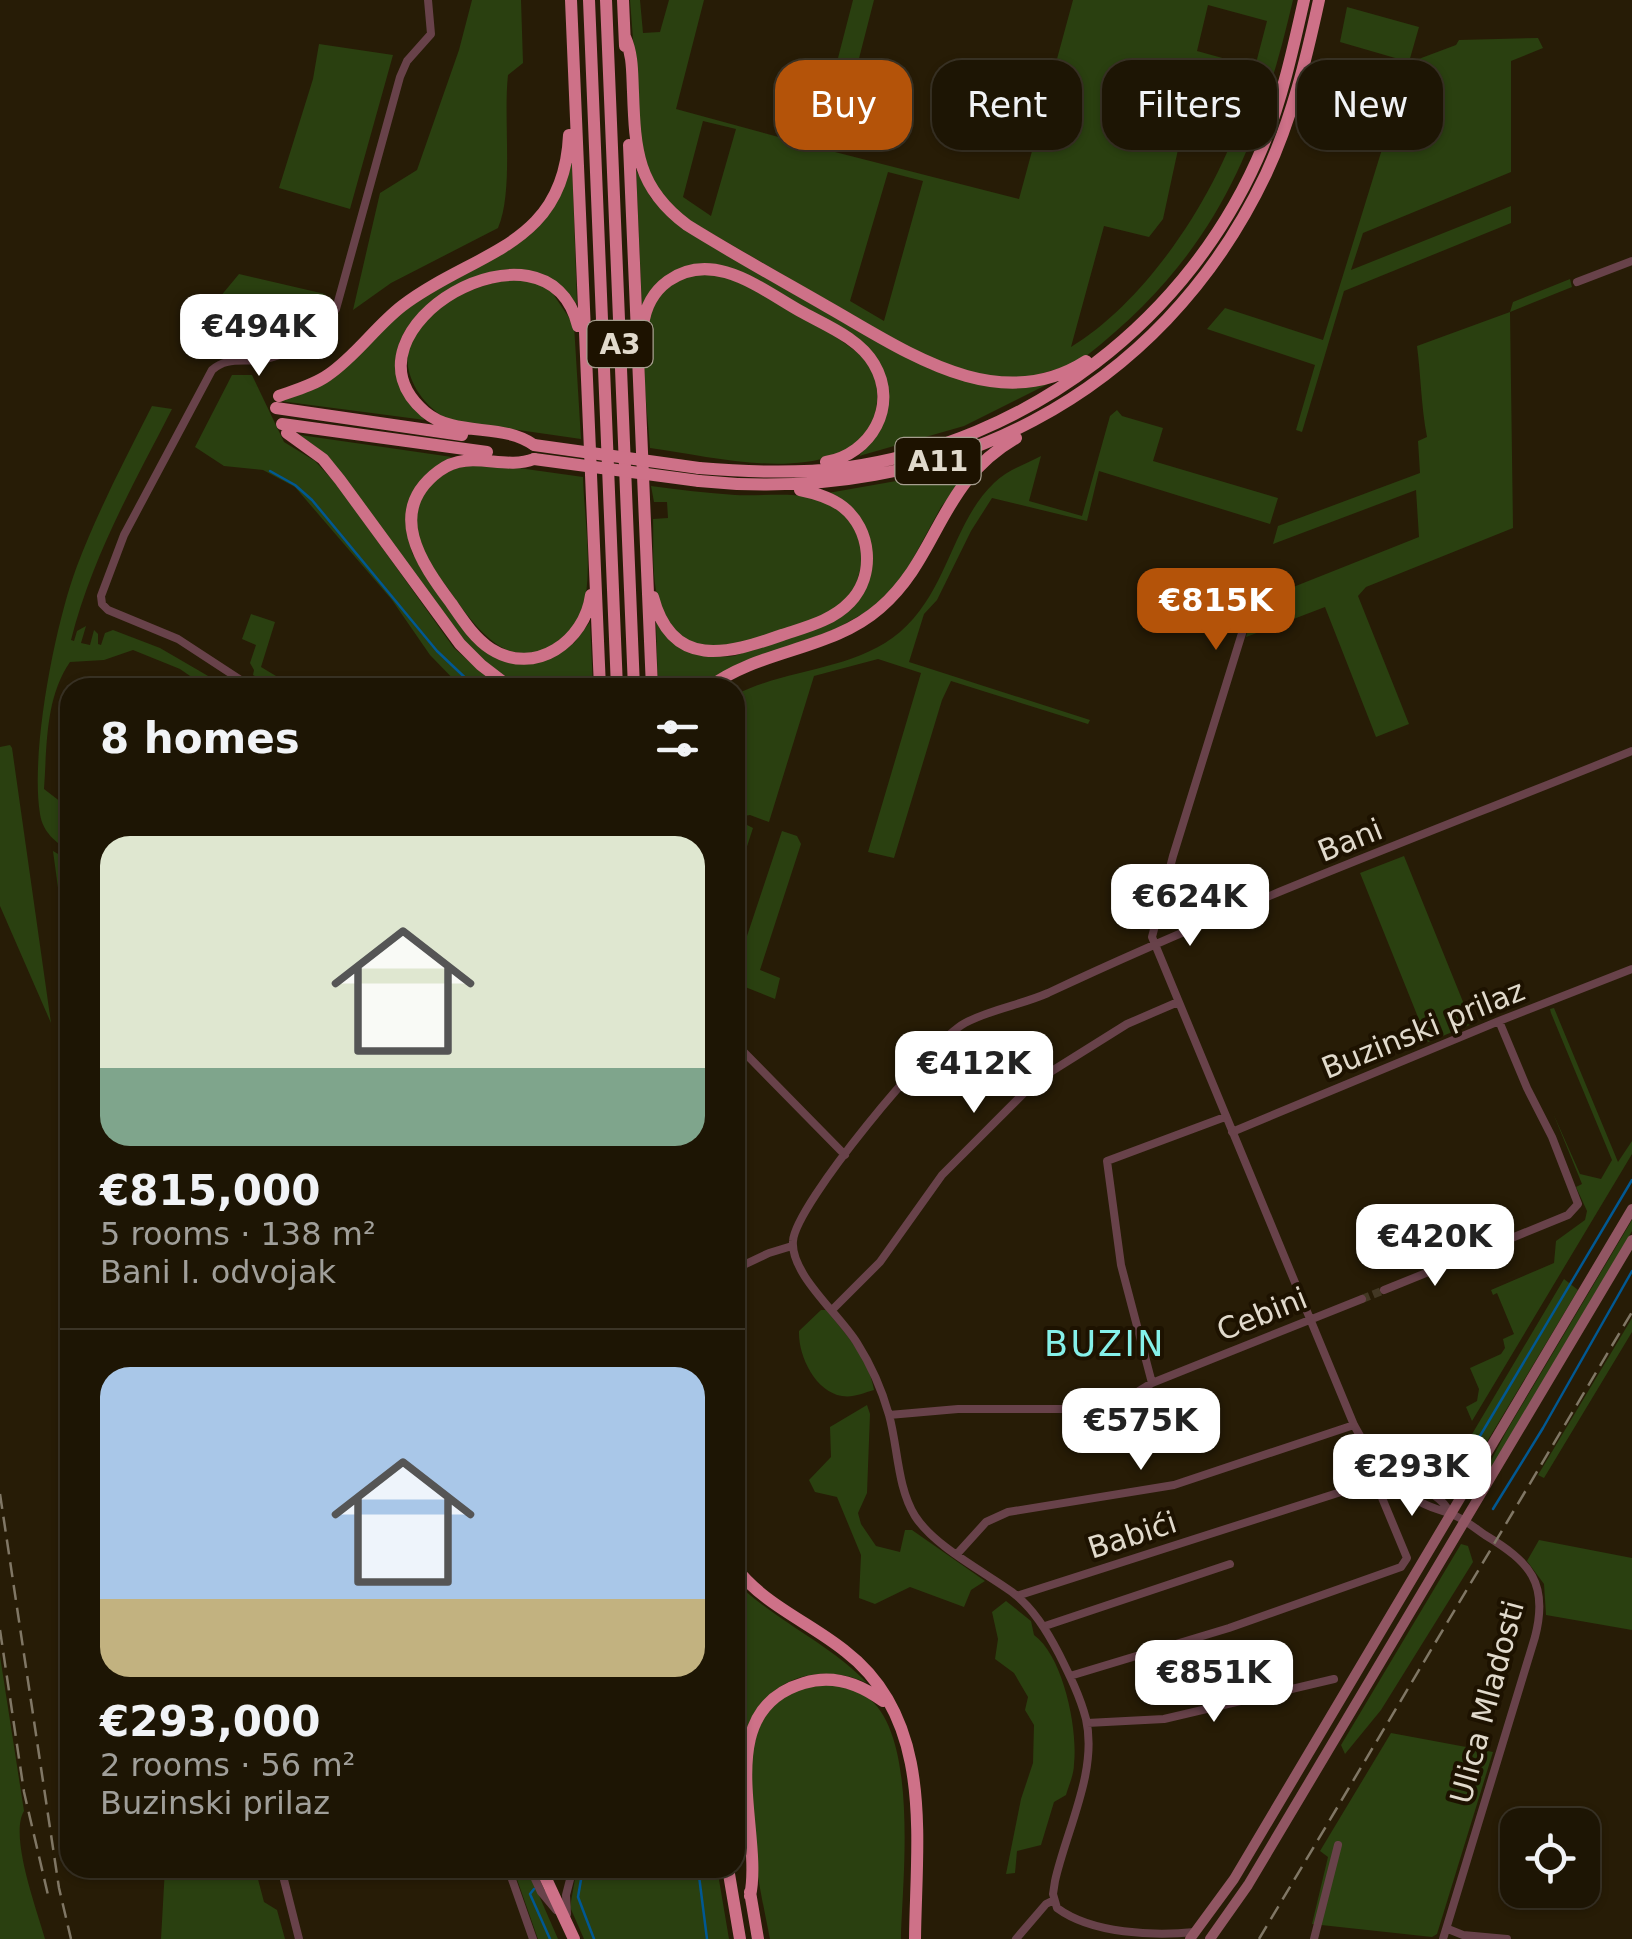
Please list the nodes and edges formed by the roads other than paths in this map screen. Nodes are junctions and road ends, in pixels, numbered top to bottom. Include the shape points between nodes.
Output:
1 (428, 0) edge
2 (571, 0) edge
3 (589, 0) edge
4 (606, 0) edge
5 (624, 0) edge
6 (1304, 0) edge
7 (1318, 0) edge
8 (625, 37) junction
9 (575, 88) junction
10 (1632, 261) edge
11 (1577, 282) dead end
12 (1146, 321) junction
13 (639, 368) junction
14 (585, 369) junction
15 (1085, 389) junction
16 (534, 452) junction
17 (776, 479) junction
18 (594, 543) junction
19 (647, 570) junction
20 (1243, 630) dead end
21 (238, 678) edge
22 (497, 678) edge
23 (600, 678) edge
24 (617, 678) edge
25 (634, 678) edge
26 (652, 678) edge
27 (724, 678) edge
28 (1632, 751) edge
29 (1154, 942) junction
30 (1632, 969) edge
31 (1178, 1002) junction
32 (1499, 1020) junction
33 (745, 1053) edge
34 (1225, 1117) junction
35 (1232, 1132) junction
36 (845, 1156) junction
37 (1632, 1209) edge
38 (1632, 1240) edge
39 (1497, 1244) tunnel mouth
40 (792, 1246) junction
41 (1473, 1254) tunnel mouth
42 (745, 1264) edge
43 (1384, 1290) tunnel mouth
44 (1362, 1299) tunnel mouth
45 (833, 1309) junction
46 (1310, 1319) junction
47 (1152, 1383) junction
48 (889, 1416) junction
49 (1354, 1425) junction
50 (1386, 1470) junction
51 (1401, 1480) junction
52 (1376, 1481) junction
53 (1451, 1514) junction
54 (1463, 1521) junction
55 (956, 1554) junction
56 (1230, 1564) dead end
57 (745, 1577) edge
58 (1017, 1596) junction
59 (1045, 1626) junction
60 (1070, 1676) junction
61 (1334, 1678) dead end
62 (892, 1710) junction
63 (1087, 1722) junction
64 (1338, 1845) dead end
65 (745, 1863) edge
66 (284, 1878) edge
67 (512, 1878) edge
68 (534, 1878) edge
69 (545, 1878) edge
70 (570, 1878) edge
71 (729, 1878) edge
72 (750, 1896) junction
73 (1054, 1900) junction
74 (560, 1912) junction
75 (1448, 1929) junction
76 (1141, 1931) junction
77 (1192, 1936) edge
78 (573, 1938) edge
79 (299, 1939) edge
80 (533, 1939) edge
81 (740, 1939) edge
82 (758, 1939) edge
83 (915, 1939) edge
84 (1016, 1939) edge
85 (1156, 1939) edge
86 (1210, 1939) edge
87 (1314, 1939) edge
88 (1443, 1939) edge
89 (1506, 1939) edge

1 - 21 street via 432,34 400,77 336,309 318,333 290,352 226,361 212,370 124,535 101,596 108,610 178,639
2 - 9 highway
3 - 24 highway, A3
4 - 25 highway, A3
5 - 8 highway
6 - 12 highway, A11 via 1273,118 1239,196 1206,250
7 - 15 highway, A11 via 1293,107 1234,232 1160,327
8 - 12 highway via 637,152 659,200 720,246 905,350 976,379 1032,382 1074,369
8 - 13 highway
9 - 14 highway
9 - 16 highway, A11 via 564,173 536,224 501,252 400,307 326,378 278,402
10 - 11 street
12 - 17 highway, A11 via 1067,384 965,437 869,464
13 - 17 highway via 648,304 667,282 698,269 730,273 848,338 879,375 883,397 876,428 848,456
13 - 19 highway
14 - 16 highway via 572,307 534,276 516,273 474,284 414,322 403,369 424,410 449,424 515,435
14 - 18 highway
15 - 17 highway, A11 via 1027,424 940,461 876,477
15 - 27 highway via 1074,405 1005,444 971,474 906,583 870,617
16 - 17 highway, A11, bridge
16 - 18 highway via 518,464 459,461 419,492 413,541 444,594 492,650 544,656 566,645 587,614
16 - 22 highway, A11 via 285,429 323,459 460,644
17 - 19 highway via 835,502 863,535 864,578 838,612 736,651 704,651 664,627
18 - 23 highway
19 - 26 highway
20 - 29 street via 1173,856
28 - 29 street, Bani
29 - 31 street
29 - 36 street, Bani via 1036,998 964,1023 918,1064
30 - 32 street, Buzinski prilaz
31 - 34 street
31 - 45 street via 1127,1024 1036,1081 942,1175 880,1262
32 - 35 street, Buzinski prilaz
32 - 39 street via 1578,1204 1568,1215
33 - 36 street
34 - 35 street
34 - 47 street via 1106,1161 1121,1265
35 - 46 street
36 - 40 street, Bani via 796,1229
37 - 53 main road
38 - 54 main road
40 - 42 street
40 - 45 street via 801,1271
41 - 43 street
44 - 46 street, Cebini
45 - 48 street via 873,1371
46 - 47 street, Cebini
46 - 49 street
47 - 48 street, Cebini via 1098,1409
48 - 55 street via 910,1508
49 - 50 street
49 - 55 street via 1174,1485 1008,1512 986,1522
50 - 51 street
50 - 52 street
51 - 53 street via 1438,1496
51 - 53 street via 1429,1508
52 - 58 street, Babići
52 - 60 street via 1406,1554 1401,1567
53 - 54 street, Ulica Mladosti
53 - 77 main road via 1234,1879
54 - 75 street, Ulica Mladosti via 1530,1572 1541,1612
54 - 86 main road
55 - 58 street
56 - 59 street
57 - 62 highway via 848,1653
58 - 59 street
59 - 60 street
60 - 63 street
61 - 63 street via 1164,1719
62 - 72 highway via 863,1688 828,1680 795,1686 768,1706 755,1728 746,1770
62 - 83 highway via 914,1769
63 - 73 street via 1086,1764
64 - 87 street
65 - 72 highway
66 - 79 street
67 - 80 street
68 - 74 street
69 - 74 highway
70 - 78 street via 566,1903
71 - 81 highway
72 - 82 highway
73 - 76 street via 1075,1918
73 - 84 street
74 - 78 highway
75 - 88 street, Ulica Mladosti
75 - 89 street
76 - 77 street
76 - 85 street

